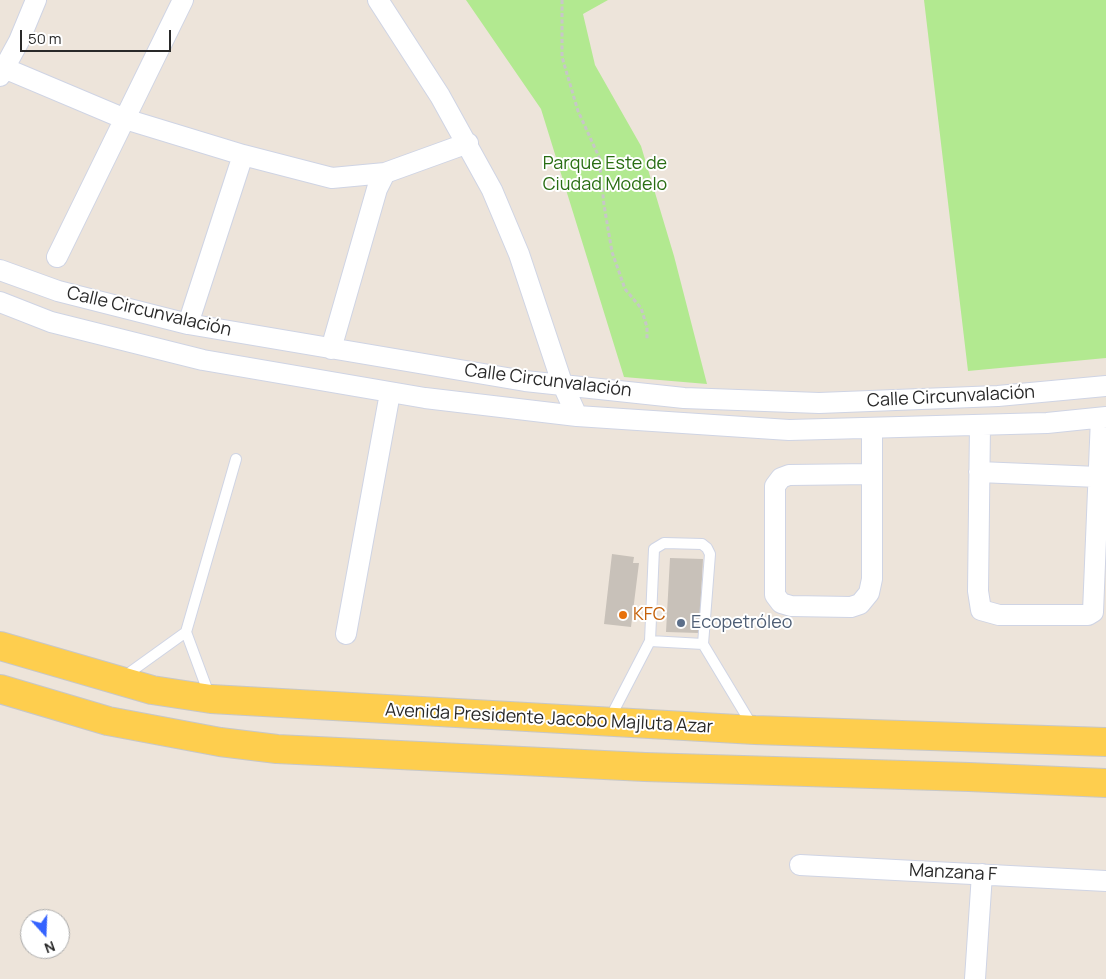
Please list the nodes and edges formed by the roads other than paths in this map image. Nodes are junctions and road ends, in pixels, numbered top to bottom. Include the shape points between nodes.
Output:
1 (36, 0) edge
2 (184, 0) edge
3 (378, 0) edge
4 (2, 72) edge
5 (125, 118) junction
6 (468, 143) junction
7 (243, 155) junction
8 (385, 173) junction
9 (56, 257) dead end
10 (0, 270) edge
11 (0, 302) edge
12 (188, 324) junction
13 (331, 349) junction
14 (562, 383) junction
15 (1106, 386) edge
16 (390, 393) junction
17 (576, 416) junction
18 (1104, 418) edge
19 (980, 425) junction
20 (872, 428) junction
21 (236, 459) dead end
22 (979, 472) junction
23 (872, 474) junction
24 (1098, 477) junction
25 (1100, 612) edge
26 (186, 632) junction
27 (346, 634) dead end
28 (650, 641) junction
29 (703, 644) junction
30 (0, 646) edge
31 (118, 680) junction
32 (0, 689) edge
33 (211, 700) junction
34 (608, 722) junction
35 (755, 730) junction
36 (1106, 742) edge
37 (1106, 783) edge
38 (800, 865) dead end
39 (982, 874) junction
40 (1106, 881) edge
41 (975, 979) edge

1 - 4 street
2 - 5 street
3 - 6 street
4 - 5 street
5 - 7 street
5 - 9 street
6 - 8 street
6 - 14 street via 519,254
7 - 8 street via 332,178
7 - 12 street
8 - 13 street
10 - 12 street, Calle Circunvalación via 58,291
11 - 16 street, Calle Circunvalación via 51,322 203,360
12 - 13 street, Calle Circunvalación
13 - 14 street, Calle Circunvalación via 525,381
14 - 15 street, Calle Circunvalación via 684,398 819,403 998,396
14 - 17 street
16 - 17 street, Calle Circunvalación
16 - 27 street
17 - 20 street, Calle Circunvalación via 789,430
18 - 19 street, Calle Circunvalación
18 - 24 street
19 - 20 street, Calle Circunvalación
19 - 22 street
20 - 23 street
21 - 26 lane
22 - 24 street
22 - 25 street via 978,591 981,610 999,615 1088,615
23 - 23 street via 872,579 869,593 860,604 851,607 781,603 775,594 775,486 781,478 789,475
24 - 25 street
26 - 31 lane
26 - 33 lane
28 - 29 lane
28 - 29 lane via 654,549 664,543 702,544 710,554
28 - 34 lane
29 - 35 lane
30 - 31 main road, Avenida Presidente Jacobo Majluta Azar
31 - 33 main road, Avenida Presidente Jacobo Majluta Azar via 152,690
32 - 37 main road via 108,721 220,742 278,749 645,767
33 - 34 main road, Avenida Presidente Jacobo Majluta Azar
34 - 35 main road, Avenida Presidente Jacobo Majluta Azar
35 - 36 main road, Avenida Presidente Jacobo Majluta Azar
38 - 39 street, Manzana F
39 - 40 street, Manzana F
39 - 41 street

